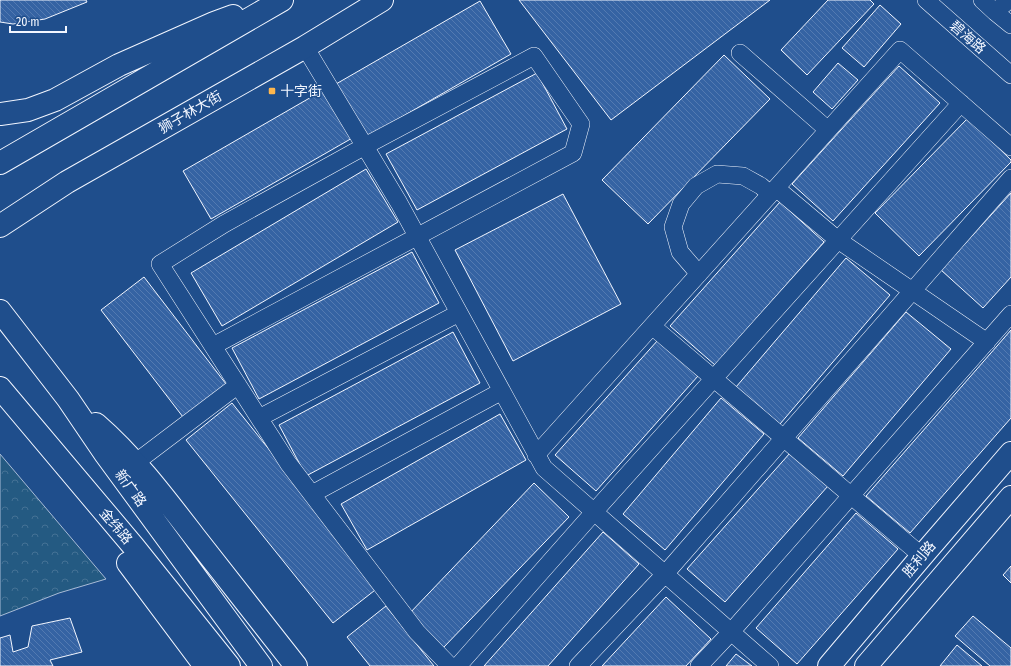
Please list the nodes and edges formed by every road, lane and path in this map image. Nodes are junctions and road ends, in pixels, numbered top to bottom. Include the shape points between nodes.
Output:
1 (278, 0) edge
2 (282, 0) edge
3 (382, 0) edge
4 (926, 0) edge
5 (982, 0) edge
6 (1009, 0) edge
7 (996, 12) junction
8 (1011, 25) edge
9 (305, 47) junction
10 (740, 53) dead end
11 (1011, 75) edge
12 (961, 103) junction
13 (0, 114) edge
14 (828, 130) junction
15 (365, 146) junction
16 (1011, 147) edge
17 (0, 163) edge
18 (1011, 178) edge
19 (773, 191) junction
20 (0, 226) edge
21 (417, 236) junction
22 (838, 240) junction
23 (699, 274) junction
24 (913, 291) junction
25 (0, 311) edge
26 (459, 313) junction
27 (1011, 314) edge
28 (652, 326) junction
29 (987, 342) junction
30 (213, 346) junction
31 (714, 379) junction
32 (238, 385) junction
33 (0, 388) edge
34 (502, 391) junction
35 (68, 399) junction
36 (0, 400) edge
37 (259, 418) junction
38 (31, 425) junction
39 (784, 439) junction
40 (1011, 453) edge
41 (536, 455) junction
42 (135, 463) junction
43 (312, 494) junction
44 (851, 496) junction
45 (1011, 497) edge
46 (594, 512) junction
47 (922, 556) junction
48 (666, 574) junction
49 (731, 632) junction
50 (205, 666) edge
51 (229, 666) edge
52 (261, 666) edge
53 (296, 666) edge
54 (450, 666) edge
55 (458, 666) edge
56 (578, 666) edge
57 (699, 666) edge
58 (770, 666) edge
59 (829, 666) edge
60 (866, 666) edge

1 - 13 main road via 214,23 161,46 119,65 55,100 28,110
2 - 17 main road
3 - 9 main road, 狮子林大街
4 - 11 street, 碧海路
5 - 7 street
6 - 7 street
7 - 8 street
9 - 15 street
9 - 20 main road, 狮子林大街 via 66,182
10 - 14 street
12 - 14 street via 900,50
12 - 16 street
12 - 22 street
14 - 19 street
15 - 21 street
15 - 21 street via 534,56 581,124 573,153
15 - 30 street via 224,224 160,264
18 - 24 street
19 - 22 street
19 - 23 street
19 - 23 street via 743,176 717,174 696,186 680,204 673,227 680,252
21 - 26 street
21 - 30 street
22 - 24 street
22 - 31 street
23 - 28 street
24 - 29 street
24 - 39 street
25 - 35 main road, 新广路
26 - 34 street
26 - 37 street
27 - 29 street
28 - 31 street
28 - 41 street
29 - 44 street
30 - 32 street
31 - 39 street
31 - 46 street
32 - 37 street
32 - 42 street
33 - 38 main road, 金纬路
34 - 41 street
34 - 43 street
35 - 42 main road via 110,436
35 - 52 main road, 新广路 via 106,455
36 - 38 main road
37 - 43 street
38 - 50 main road via 114,544
38 - 51 main road, 金纬路 via 134,547
39 - 44 street
39 - 48 street
40 - 47 main road, 胜利路
41 - 46 street via 544,468
42 - 53 main road
43 - 54 street via 417,632
44 - 47 street
44 - 49 street
45 - 60 main road, 胜利路
46 - 48 street
46 - 55 street
47 - 59 main road, 胜利路
48 - 49 street
48 - 56 street
49 - 57 street
49 - 58 street

